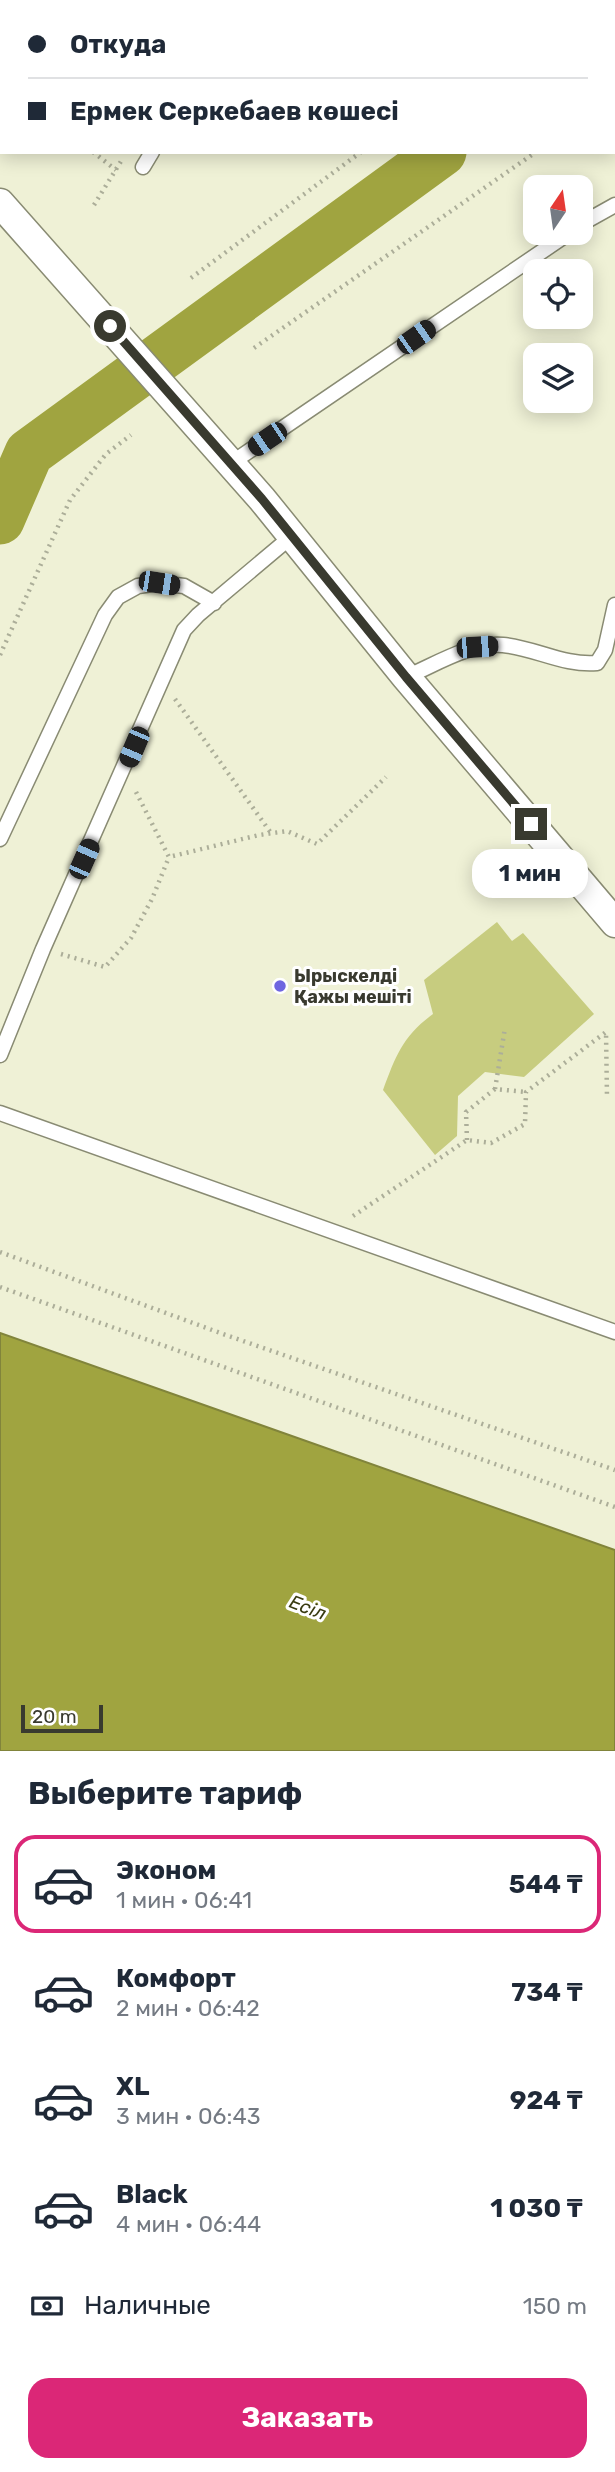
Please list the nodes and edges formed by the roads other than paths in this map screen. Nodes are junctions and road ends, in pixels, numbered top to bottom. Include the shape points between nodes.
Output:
1 (151, 154) edge
2 (143, 167) dead end
3 (0, 203) edge
4 (615, 205) edge
5 (593, 217) edge
6 (551, 245) edge
7 (230, 464) junction
8 (292, 536) junction
9 (214, 603) junction
10 (615, 606) edge
11 (406, 677) junction
12 (0, 839) edge
13 (615, 923) edge
14 (0, 1055) edge
15 (0, 1113) edge
16 (615, 1332) edge

1 - 2 lane
3 - 7 street
4 - 5 lane
6 - 7 lane
7 - 8 street
8 - 9 lane
8 - 11 street
9 - 12 lane via 184,586 159,583 138,586 118,597 105,615
9 - 14 lane via 184,630
10 - 11 lane via 605,650 597,663 582,664 502,645 477,647
11 - 13 street
15 - 16 lane

